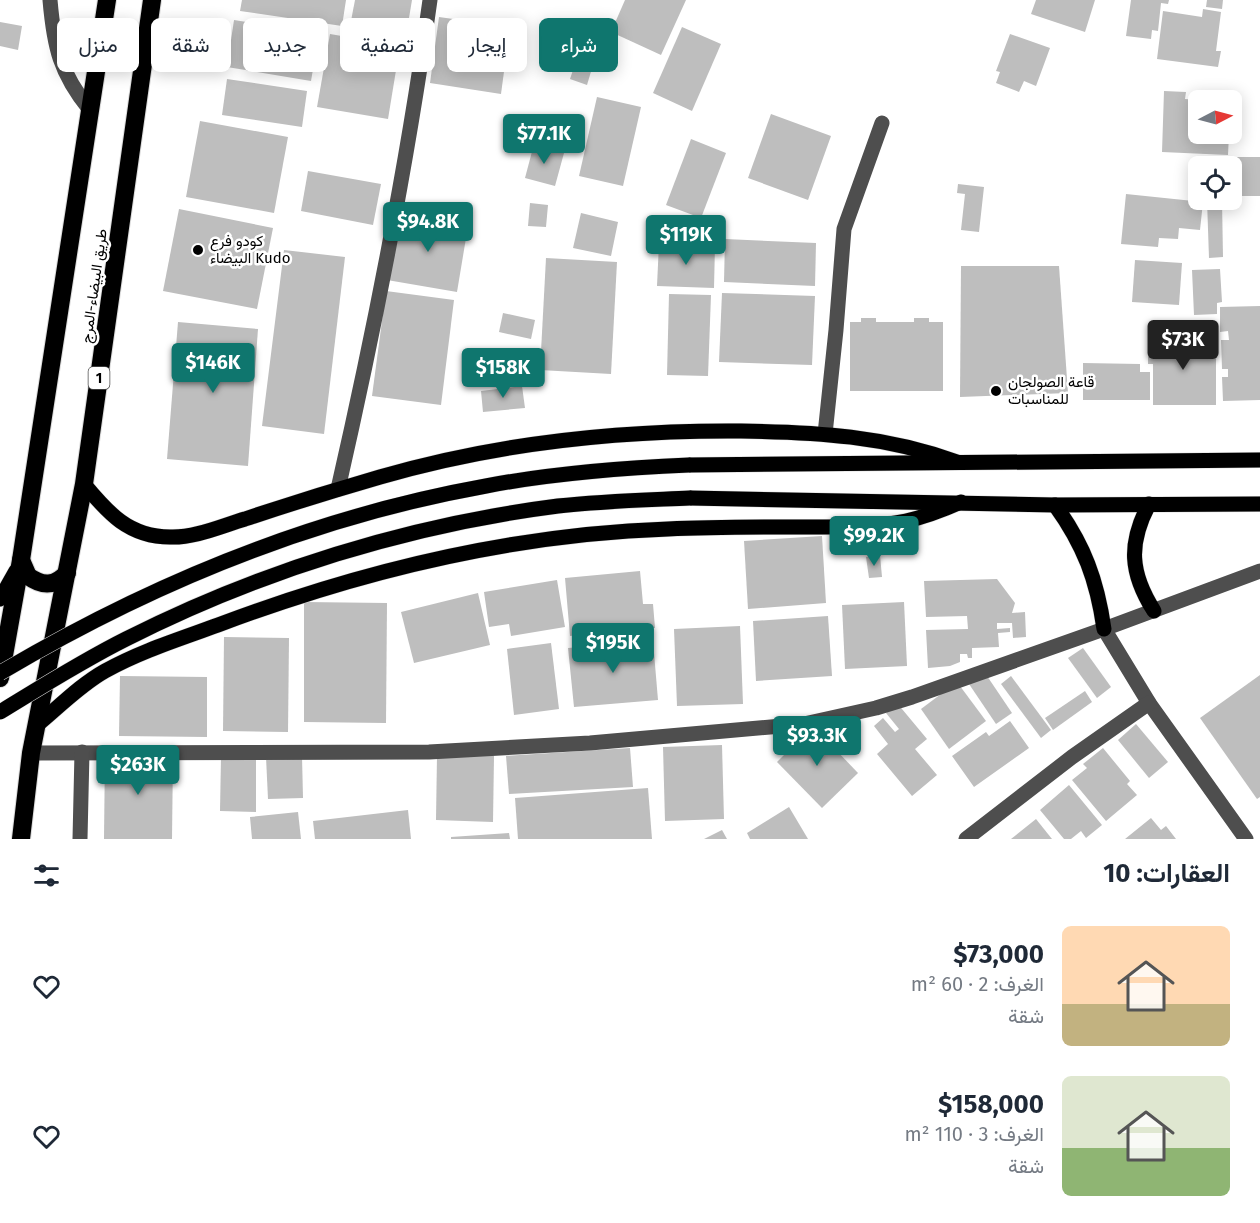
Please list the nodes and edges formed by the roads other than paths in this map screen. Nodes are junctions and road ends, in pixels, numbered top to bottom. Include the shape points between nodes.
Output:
1 (50, 0) edge
2 (107, 0) edge
3 (152, 0) edge
4 (430, 0) edge
5 (90, 110) junction
6 (882, 123) dead end
7 (825, 434) junction
8 (1260, 460) edge
9 (957, 462) junction
10 (84, 484) junction
11 (338, 489) junction
12 (961, 502) junction
13 (1149, 504) junction
14 (1260, 504) edge
15 (1055, 505) junction
16 (21, 560) junction
17 (1260, 571) edge
18 (67, 573) junction
19 (0, 600) edge
20 (1154, 611) junction
21 (1104, 629) junction
22 (0, 673) edge
23 (0, 678) edge
24 (1149, 703) junction
25 (0, 712) edge
26 (37, 725) junction
27 (32, 753) junction
28 (82, 753) junction
29 (1241, 837) edge
30 (21, 839) edge
31 (80, 839) edge
32 (966, 839) edge

1 - 5 street via 61,65
2 - 5 highway, طريق البيضاء-المرج
3 - 10 highway, طريق البيضاء-المرج / 1
4 - 11 street via 375,324
5 - 16 highway, طريق البيضاء-المرج
6 - 7 street via 844,229
7 - 9 main road via 906,445
7 - 11 main road via 700,431 568,440 508,448
8 - 9 main road
9 - 22 main road, bridge via 689,465 564,474 421,500 284,539 204,568 120,606
10 - 11 main road via 108,513 122,523 153,536 171,538
10 - 18 highway, طريق البيضاء-المرج / 1
12 - 15 main road
12 - 25 main road, bridge via 625,500 560,506 432,528 307,564 225,594 126,639
12 - 26 main road via 935,513 880,525 593,534 448,557 377,574 235,618 127,660 81,688
13 - 14 main road
13 - 15 main road
13 - 20 main road via 1135,539 1134,558 1143,595
15 - 21 main road via 1084,551 1096,585
16 - 18 highway via 28,576 44,585 53,584
16 - 19 main road
16 - 23 highway, طريق البيضاء-المرج
17 - 20 street
18 - 26 highway, طريق البيضاء-المرج / 1
20 - 21 street
21 - 24 street
21 - 28 street via 876,708 804,724 590,743 441,751
24 - 29 street
24 - 32 street
26 - 27 highway, طريق البيضاء-المرج / 1
27 - 28 street
27 - 30 highway, طريق البيضاء-المرج
28 - 31 street

